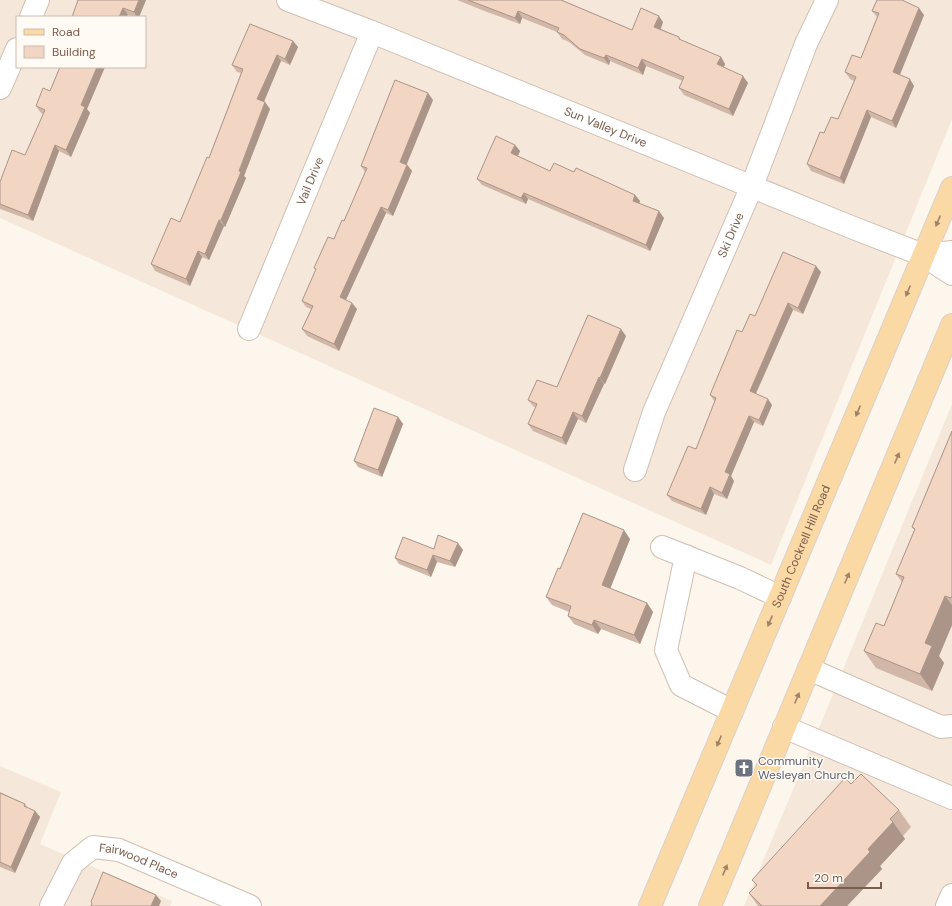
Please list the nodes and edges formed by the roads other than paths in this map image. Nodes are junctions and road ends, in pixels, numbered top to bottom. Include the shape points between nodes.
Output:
1 (38, 0) edge
2 (288, 0) edge
3 (827, 0) edge
4 (31, 16) edge
5 (372, 32) junction
6 (16, 51) edge
7 (0, 88) edge
8 (752, 186) junction
9 (952, 188) edge
10 (952, 252) edge
11 (923, 255) junction
12 (952, 274) edge
13 (952, 325) edge
14 (249, 329) dead end
15 (635, 470) dead end
16 (662, 547) dead end
17 (686, 556) junction
18 (780, 597) junction
19 (809, 669) junction
20 (732, 712) junction
21 (952, 726) edge
22 (784, 727) junction
23 (952, 798) edge
24 (952, 895) edge
25 (51, 906) edge
26 (250, 906) edge
27 (650, 906) edge
28 (710, 906) edge
29 (947, 906) edge

1 - 4 street
2 - 5 street, Sun Valley Drive
3 - 8 street, Ski Drive via 806,44
5 - 8 street, Sun Valley Drive
5 - 14 street, Vail Drive
6 - 7 street
8 - 11 street, Sun Valley Drive
8 - 15 street, Ski Drive via 654,412
9 -> 11 main road, South Cockrell Hill Road
10 - 11 street
11 - 12 street
11 -> 18 main road, South Cockrell Hill Road
19 -> 13 main road
16 - 17 street
17 - 18 street
17 - 20 street via 666,650 681,685
18 -> 20 main road, South Cockrell Hill Road
19 - 21 street via 941,727
22 -> 19 main road
20 -> 27 main road, South Cockrell Hill Road
22 - 23 street
28 -> 22 main road
24 - 29 street
25 - 26 street, Fairwood Place via 74,863 93,847 119,850

